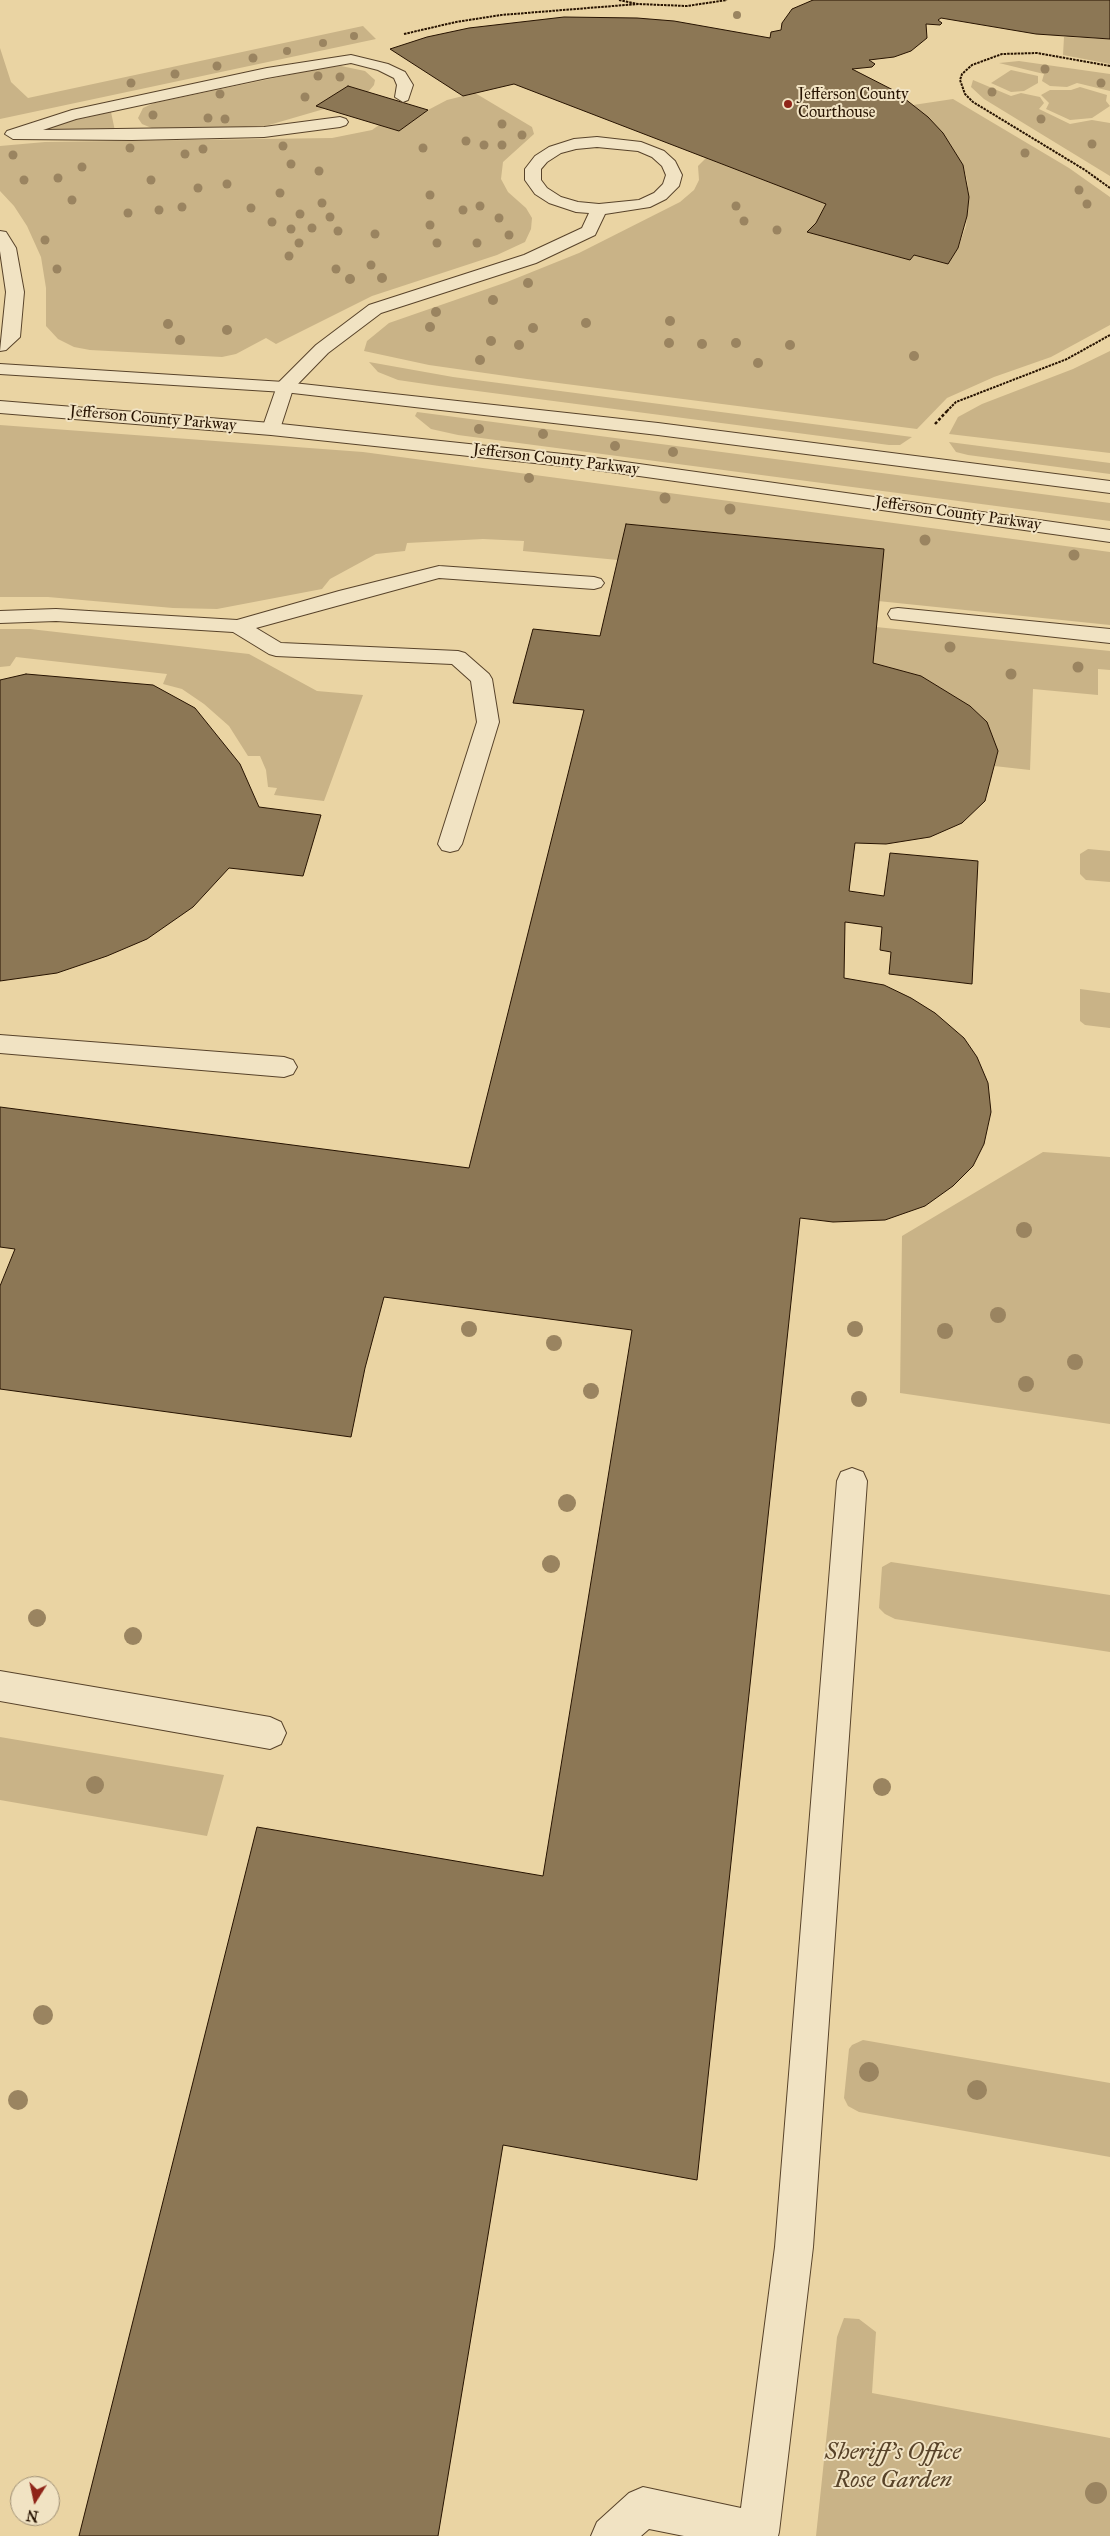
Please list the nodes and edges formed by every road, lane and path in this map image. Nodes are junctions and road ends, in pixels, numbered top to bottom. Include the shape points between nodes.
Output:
1 (619, 0) edge
2 (727, 0) edge
3 (638, 4) junction
4 (396, 36) dead end
5 (1110, 66) edge
6 (403, 97) dead end
7 (121, 104) junction
8 (340, 122) dead end
9 (6, 135) edge
10 (132, 135) junction
11 (1110, 188) edge
12 (599, 210) junction
13 (0, 236) edge
14 (1110, 335) edge
15 (0, 346) edge
16 (0, 369) edge
17 (284, 387) junction
18 (0, 407) edge
19 (271, 429) junction
20 (932, 430) dead end
21 (1110, 487) edge
22 (1110, 536) edge
23 (594, 583) dead end
24 (898, 614) dead end
25 (0, 617) edge
26 (238, 626) junction
27 (1110, 636) edge
28 (450, 844) dead end
29 (0, 1044) edge
30 (284, 1067) dead end
31 (852, 1481) dead end
32 (0, 1686) edge
33 (270, 1734) dead end
34 (758, 2534) edge
35 (611, 2536) edge

1 - 3 path
2 - 3 path via 687,6
3 - 4 path via 501,15
5 - 11 path via 1055,55 1011,54 987,58 972,65 960,80 965,94 973,102
6 - 7 street via 405,85 400,75 384,66 351,59
7 - 9 street
7 - 10 street
8 - 10 street via 264,132
9 - 10 street
12 - 12 street via 644,204 660,196 671,186 674,175 670,164 658,154 641,147 597,142 555,150 533,169 533,180 541,191 555,200
12 - 17 street via 589,230 530,259 376,309 322,349
13 - 15 street via 8,248 15,292 11,337
14 - 20 path via 1067,359 956,402
16 - 17 street, Jefferson County Parkway
17 - 19 street
17 - 21 street, Jefferson County Parkway via 658,429
18 - 19 street, Jefferson County Parkway
19 - 22 street, Jefferson County Parkway via 582,462
23 - 26 street via 439,572
24 - 27 street
25 - 26 street via 56,615
26 - 28 street via 276,649 458,658 481,679 488,722
29 - 30 street
31 - 34 street via 794,2247
32 - 33 street
34 - 35 street via 643,2507

